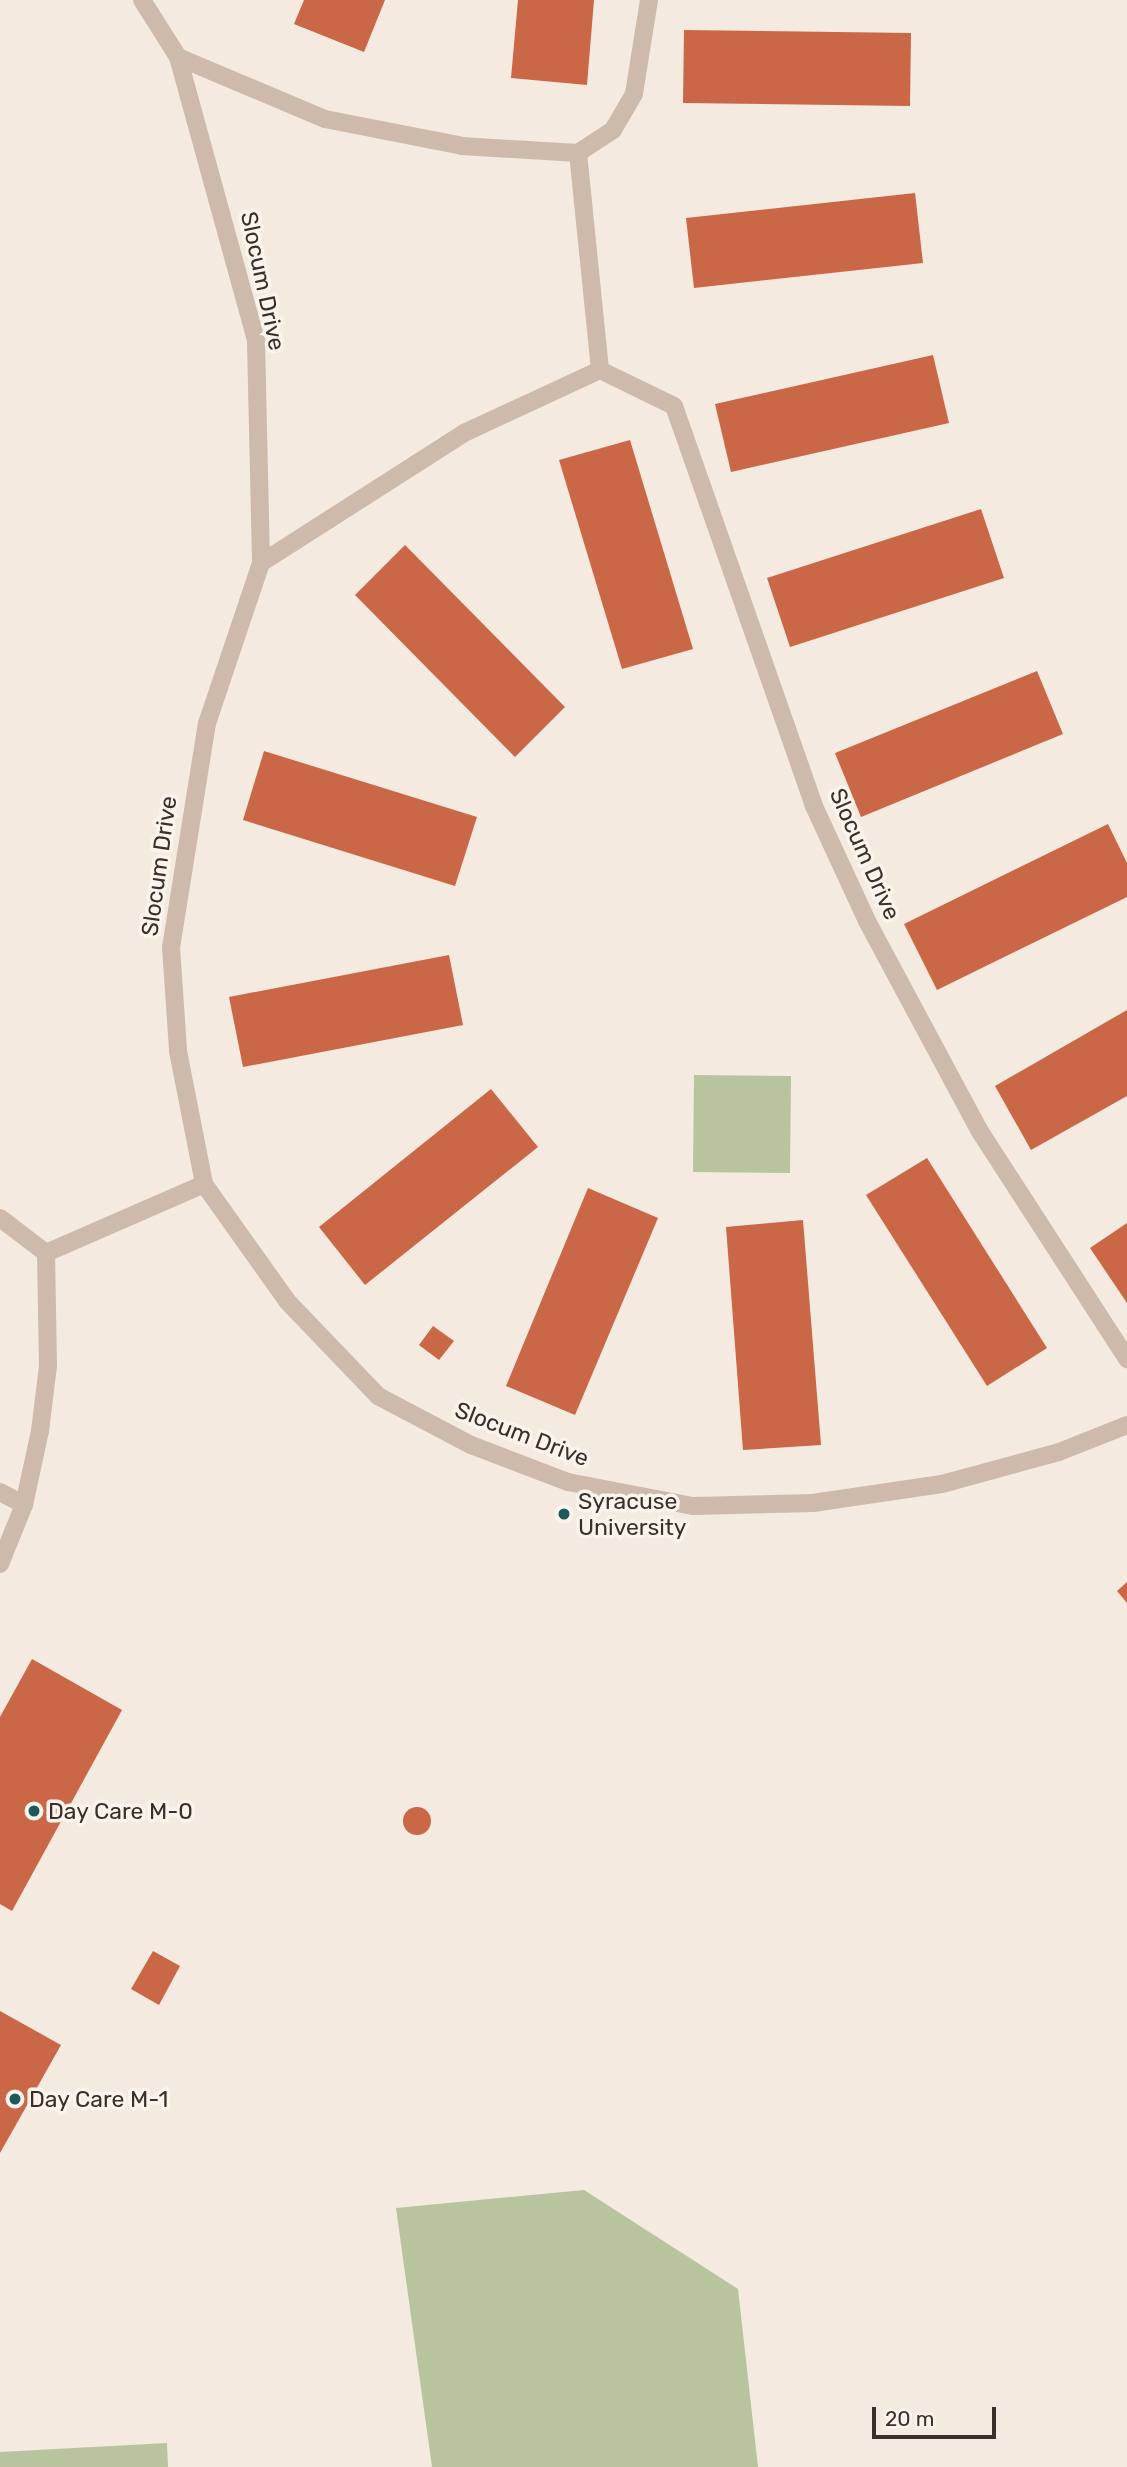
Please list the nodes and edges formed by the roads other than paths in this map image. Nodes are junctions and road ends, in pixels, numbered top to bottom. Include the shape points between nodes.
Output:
1 (142, 0) edge
2 (649, 0) edge
3 (178, 57) junction
4 (578, 153) junction
5 (600, 370) junction
6 (261, 563) junction
7 (204, 1184) junction
8 (1, 1220) edge
9 (47, 1253) junction
10 (1127, 1359) edge
11 (1127, 1425) edge
12 (0, 1492) edge
13 (24, 1506) junction
14 (0, 1564) edge

1 - 3 street, Slocum Drive
2 - 4 street via 634,94 613,130
3 - 4 street via 325,119 463,146
3 - 6 street, Slocum Drive via 256,341
4 - 5 street
5 - 6 street via 464,433
5 - 10 street, Slocum Drive via 674,406 813,804 867,921 979,1130
6 - 7 street, Slocum Drive via 207,723 172,947 178,1051
7 - 9 street
7 - 11 street, Slocum Drive via 287,1301 378,1396 471,1445 568,1482 693,1506 813,1503 942,1484 1059,1452
8 - 9 street
9 - 13 street via 48,1366
12 - 13 street
13 - 14 street

